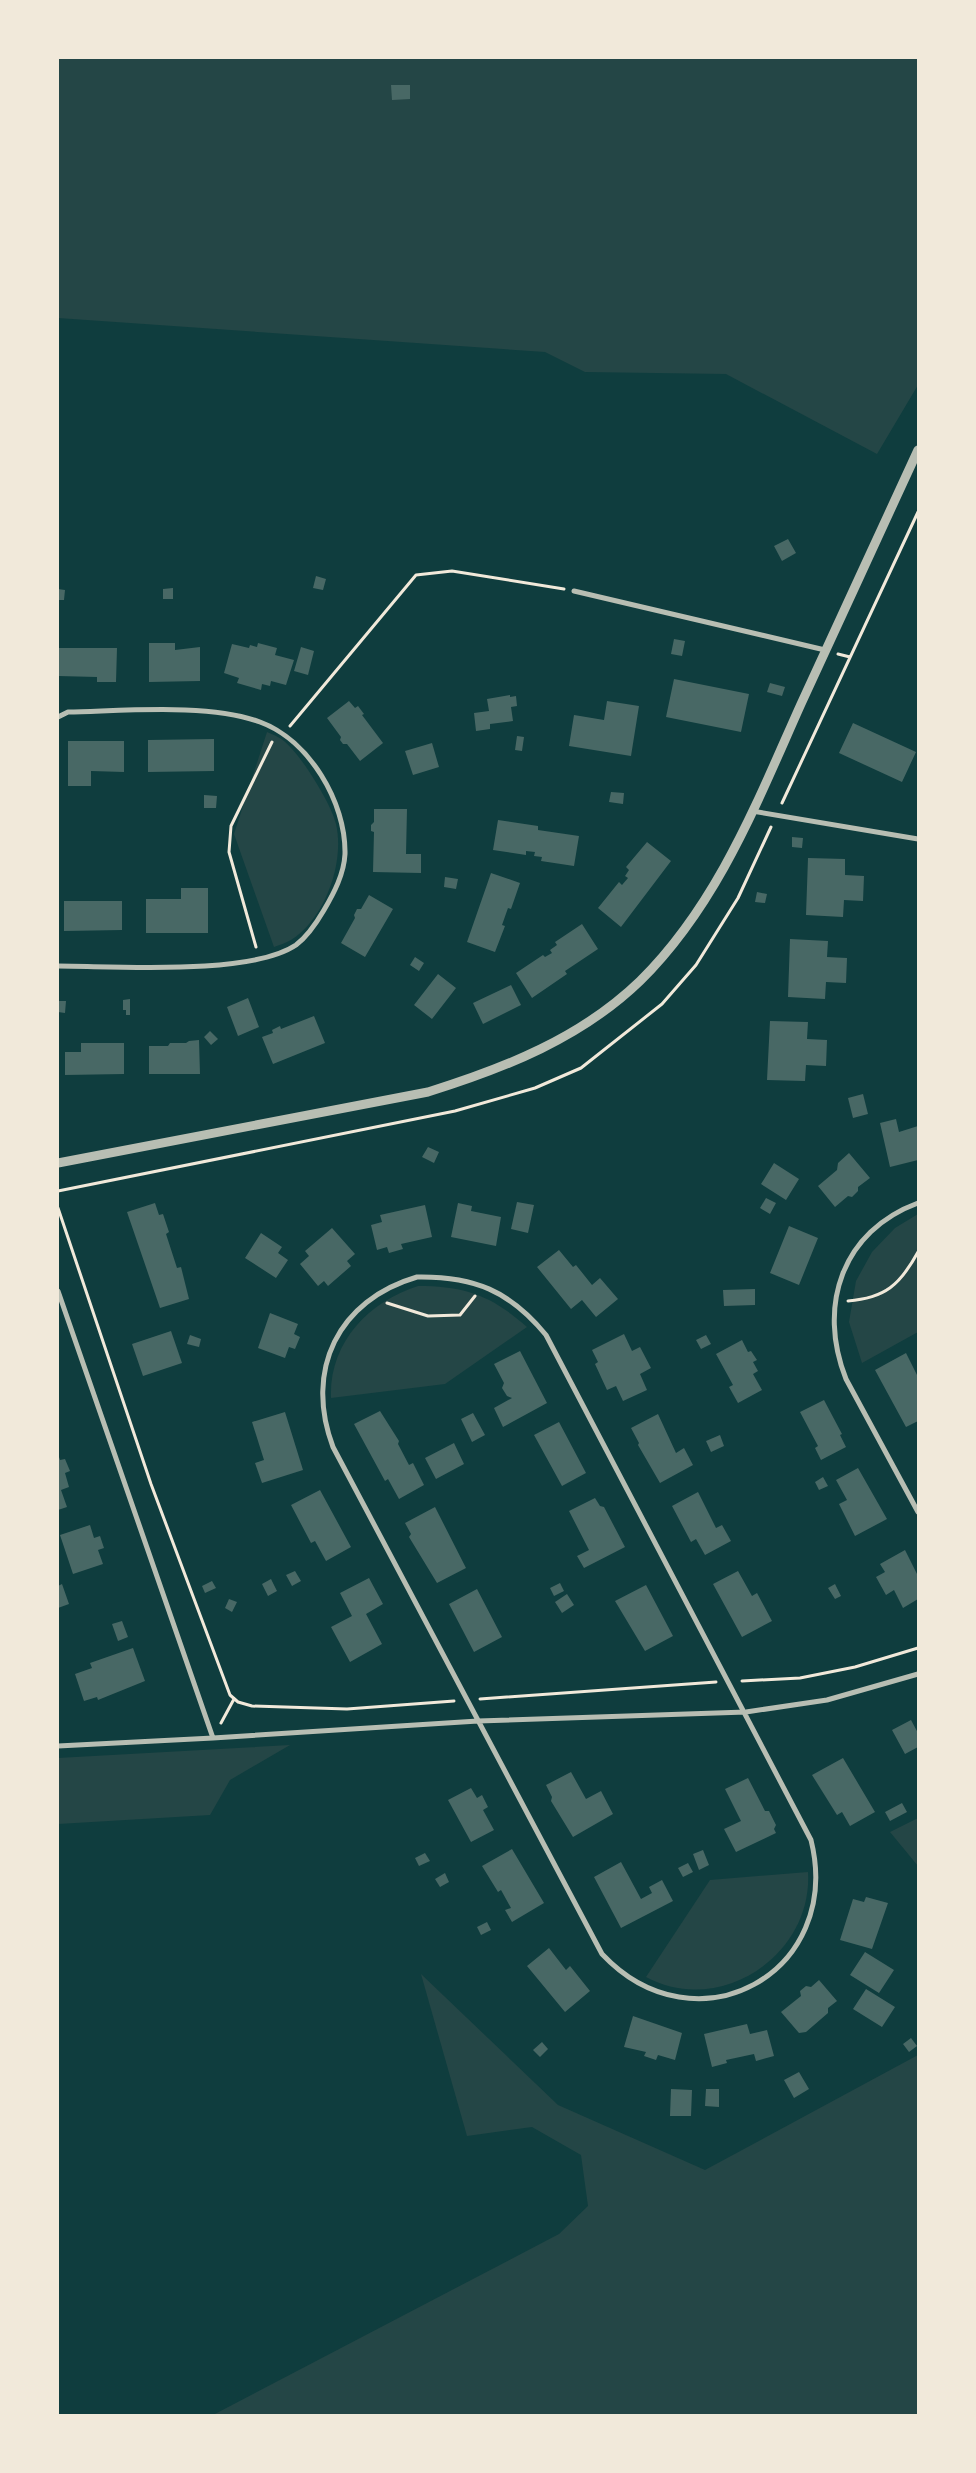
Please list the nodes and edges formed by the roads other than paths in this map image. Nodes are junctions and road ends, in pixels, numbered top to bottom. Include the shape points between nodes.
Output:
1 (918, 450) edge
2 (574, 590) road end
3 (825, 650) junction
4 (58, 717) edge
5 (752, 811) junction
6 (918, 839) edge
7 (58, 966) edge
8 (58, 1162) edge
9 (918, 1203) edge
10 (58, 1291) edge
11 (918, 1512) edge
12 (918, 1674) edge
13 (746, 1712) junction
14 (478, 1721) junction
15 (213, 1738) junction
16 (58, 1746) edge

1 - 3 street
2 - 3 street
3 - 5 street
4 - 7 street via 68,712 184,711 226,714 259,721 278,730 324,779 341,821 345,855 337,889 315,925 295,945 259,960 210,966
5 - 6 street
5 - 8 street via 719,878 670,948 639,981 605,1009 527,1057 487,1074 428,1092
9 - 11 street via 900,1211 869,1234 846,1266 834,1303 833,1322 839,1361 846,1379
10 - 15 street
12 - 13 street via 827,1700
13 - 14 street
13 - 14 street via 811,1840 816,1860 815,1900 801,1938 776,1969 742,1990 704,1999 648,1989 615,1968 602,1954
13 - 14 street via 546,1335 520,1308 484,1286 455,1278 417,1277 399,1282 372,1297 351,1317 330,1350 322,1389 322,1409 333,1447
14 - 15 street
15 - 16 street

